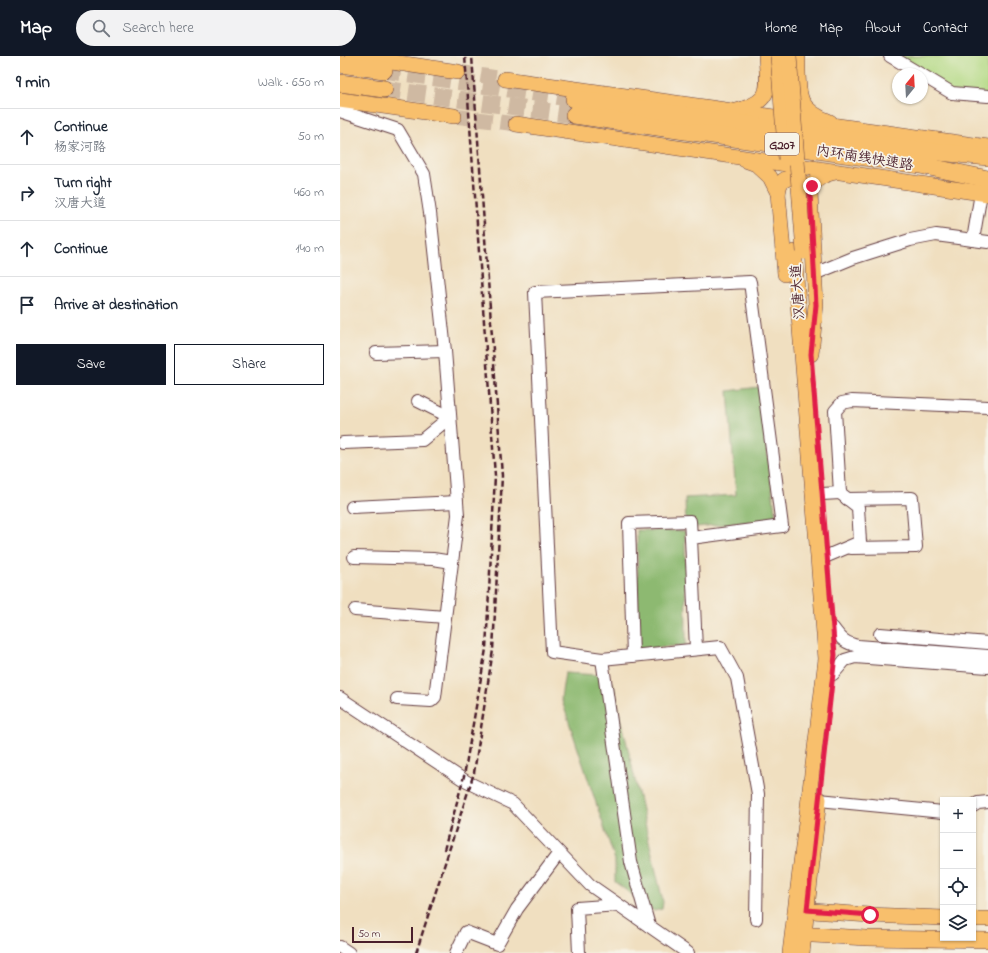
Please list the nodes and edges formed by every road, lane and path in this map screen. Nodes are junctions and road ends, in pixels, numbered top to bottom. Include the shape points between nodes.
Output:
1 (352, 56) edge
2 (766, 56) edge
3 (778, 56) edge
4 (789, 56) edge
5 (798, 56) edge
6 (890, 56) edge
7 (340, 64) edge
8 (910, 68) edge
9 (384, 70) tunnel mouth
10 (458, 72) tunnel mouth
11 (505, 79) tunnel mouth
12 (928, 79) edge
13 (340, 83) edge
14 (768, 86) junction
15 (799, 87) junction
16 (384, 89) tunnel mouth
17 (988, 96) edge
18 (340, 100) edge
19 (340, 112) edge
20 (735, 112) junction
21 (454, 116) tunnel mouth
22 (516, 124) tunnel mouth
23 (840, 126) junction
24 (988, 147) edge
25 (733, 155) junction
26 (988, 157) edge
27 (839, 171) junction
28 (986, 189) edge
29 (778, 193) junction
30 (810, 193) junction
31 (973, 240) junction
32 (988, 242) edge
33 (799, 252) junction
34 (814, 274) junction
35 (445, 351) junction
36 (376, 353) dead end
37 (806, 355) junction
38 (418, 401) dead end
39 (988, 408) edge
40 (450, 417) junction
41 (343, 443) dead end
42 (822, 494) junction
43 (843, 496) junction
44 (457, 502) junction
45 (352, 507) dead end
46 (692, 538) junction
47 (846, 548) junction
48 (827, 556) junction
49 (354, 557) dead end
50 (452, 562) junction
51 (355, 610) dead end
52 (445, 617) junction
53 (833, 628) junction
54 (880, 634) dead end
55 (988, 643) edge
56 (696, 649) junction
57 (633, 656) junction
58 (988, 656) edge
59 (602, 659) junction
60 (988, 667) edge
61 (833, 674) junction
62 (340, 698) edge
63 (397, 699) dead end
64 (819, 800) junction
65 (988, 802) edge
66 (976, 804) edge
67 (940, 812) edge
68 (559, 853) junction
69 (618, 905) junction
70 (801, 910) junction
71 (870, 915) junction
72 (940, 918) edge
73 (756, 919) dead end
74 (976, 919) edge
75 (988, 919) edge
76 (649, 926) junction
77 (798, 934) junction
78 (867, 938) junction
79 (988, 940) edge
80 (340, 947) edge
81 (349, 953) edge
82 (456, 953) edge
83 (579, 953) edge
84 (688, 953) edge
85 (790, 953) edge
86 (802, 953) edge

1 - 10 main road
2 - 14 main road
3 - 33 main road, bridge
4 - 33 main road, bridge
5 - 15 main road
6 - 8 street
7 - 9 highway
11 - 20 main road
12 - 17 street via 952,93
13 - 16 highway
14 - 15 main road via 769,97 775,104 784,108 797,97
14 - 20 main road via 763,99 752,107
15 - 23 main road via 802,101 818,117
18 - 21 main road
19 - 35 street via 398,130 424,174
20 - 23 main road
22 - 25 main road
23 - 24 main road
25 - 27 main road
25 - 29 main road via 756,164 770,177
26 - 28 highway, 内环南线快速路 / G207 via 574,107 920,165
27 - 28 main road
27 - 30 main road via 824,174 812,186
28 - 31 street
29 - 30 main road via 781,183 787,178 797,178 807,185
29 - 37 main road via 788,306
30 - 34 main road
31 - 32 street
31 - 34 street via 936,235 910,240 853,258
33 - 37 main road, 汉唐大道
34 - 37 main road via 816,305
35 - 36 street
35 - 40 street
37 - 42 main road, 汉唐大道
37 - 70 main road, 汉唐大道 via 826,659
38 - 40 street
39 - 43 street via 852,401 842,403 835,411
40 - 41 street via 422,440
40 - 44 street
42 - 43 street
42 - 48 main road, 汉唐大道
43 - 47 street via 858,507 860,542
43 - 47 street via 912,498 916,546
44 - 45 street
44 - 50 street via 458,515
46 - 56 street
46 - 57 street via 690,520 629,522
46 - 59 street via 782,526 750,282 535,292 552,652
47 - 48 street
48 - 53 main road, 汉唐大道
49 - 50 street via 433,559
50 - 52 street
51 - 52 street
52 - 63 street via 435,696 431,701
53 - 58 street via 848,644 858,646
53 - 61 main road, 汉唐大道
54 - 55 street
56 - 57 street
56 - 73 street via 720,647 737,678 758,794
57 - 59 street
59 - 76 street via 631,862
60 - 61 street via 856,657 845,660
61 - 64 main road, 汉唐大道
62 - 68 street via 467,782 512,804
64 - 67 street
64 - 70 main road, 汉唐大道
65 - 66 street
68 - 69 street via 590,885
68 - 82 street via 517,909 497,944 466,932
69 - 76 street
69 - 83 street via 577,908
70 - 71 main road
70 - 77 main road, 汉唐大道
71 - 72 main road
71 - 78 main road
74 - 75 main road
76 - 84 street
77 - 78 main road
77 - 85 main road, 汉唐大道
77 - 86 main road, 汉唐大道
78 - 79 main road
80 - 81 street

